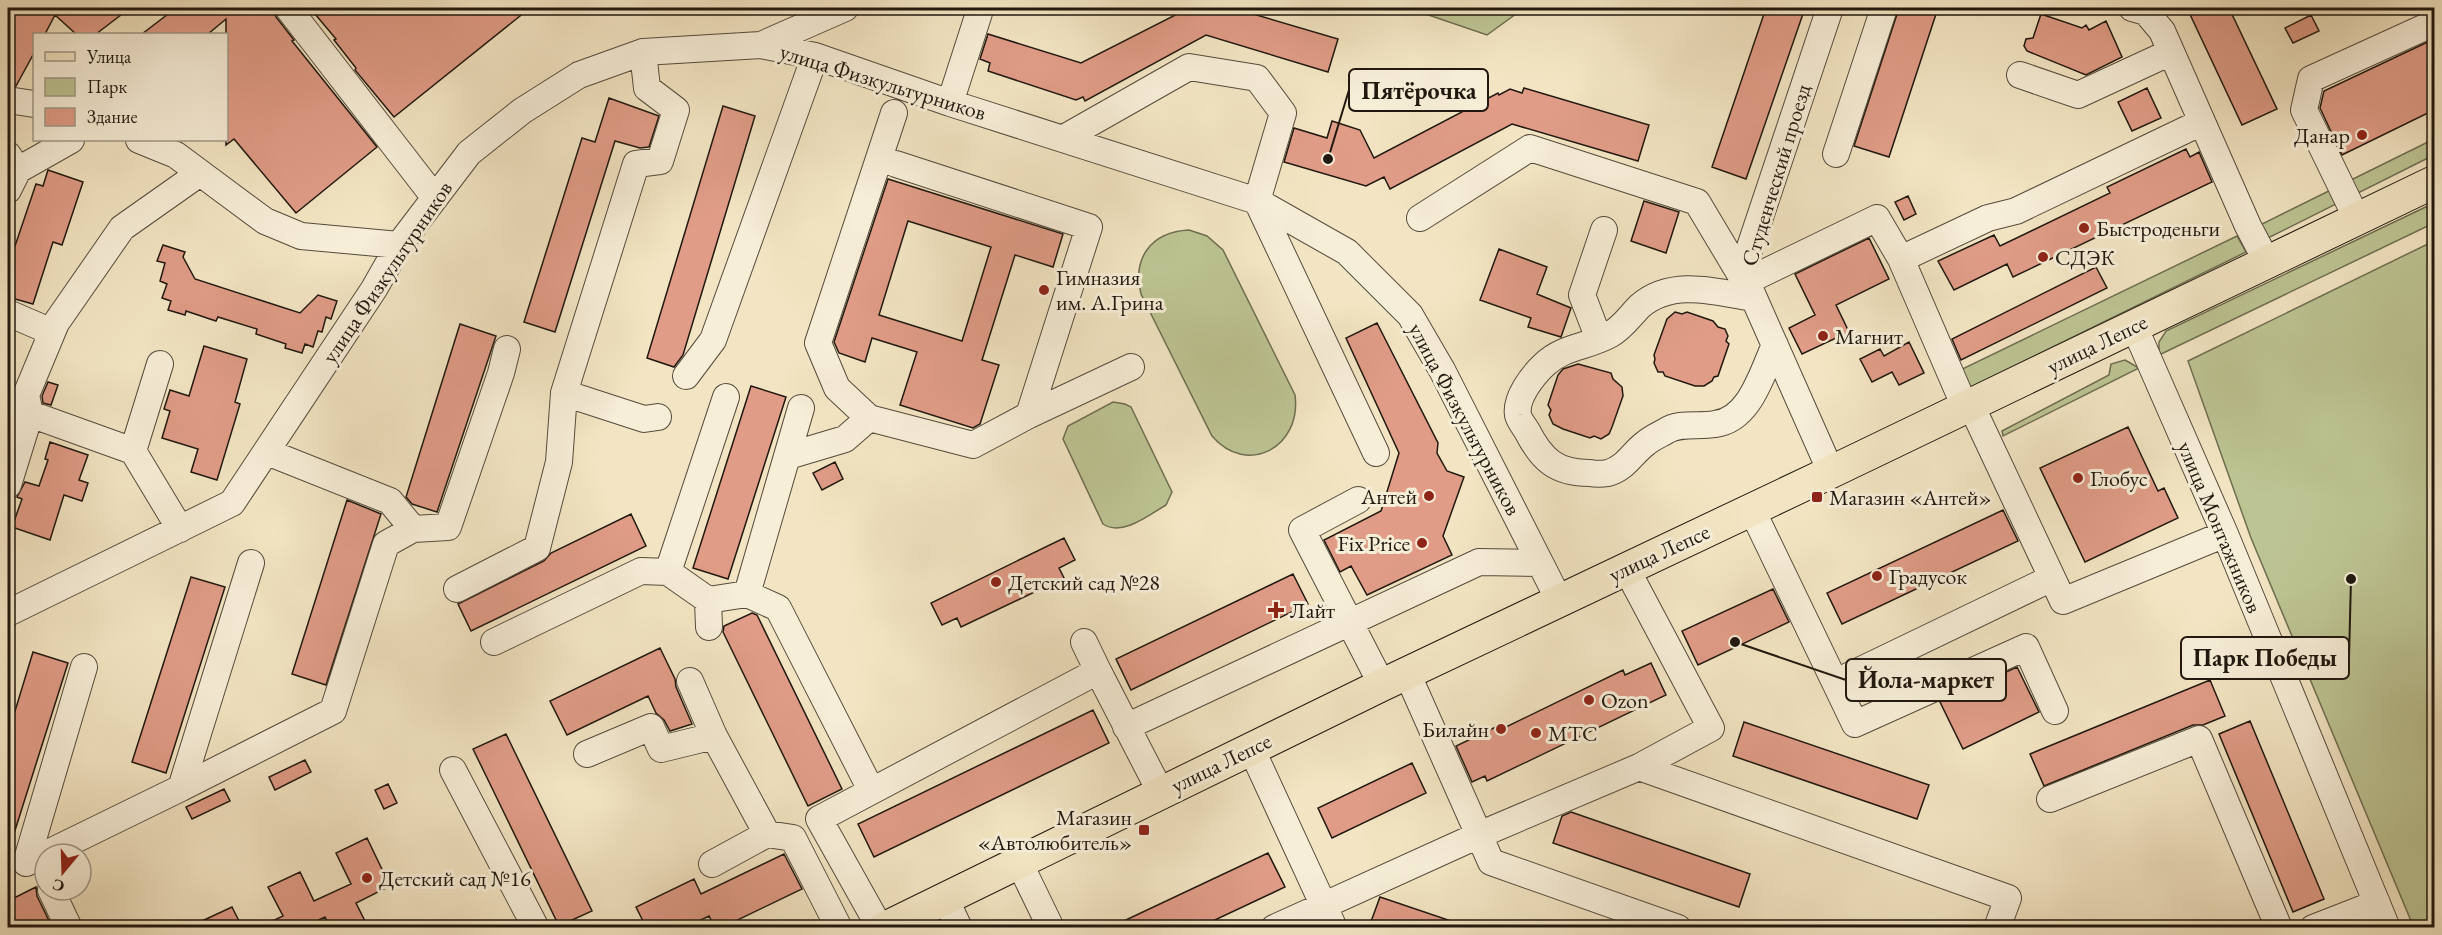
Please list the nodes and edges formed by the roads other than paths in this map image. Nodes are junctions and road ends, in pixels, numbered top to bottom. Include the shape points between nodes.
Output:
1 (288, 8) edge
2 (845, 8) edge
3 (975, 8) edge
4 (1830, 8) edge
5 (1884, 8) edge
6 (2132, 8) edge
7 (2434, 23) edge
8 (761, 45) junction
9 (643, 52) junction
10 (2171, 52) junction
11 (815, 56) junction
12 (2020, 75) dead end
13 (8, 100) edge
14 (950, 103) junction
15 (33, 104) edge
16 (894, 113) dead end
17 (2202, 122) junction
18 (1064, 138) junction
19 (69, 141) edge
20 (141, 141) edge
21 (1836, 154) dead end
22 (896, 164) dead end
23 (11, 172) edge
24 (200, 173) junction
25 (2434, 182) edge
26 (435, 198) junction
27 (1257, 201) junction
28 (1420, 218) dead end
29 (2357, 219) junction
30 (1604, 230) dead end
31 (399, 245) junction
32 (1901, 259) junction
33 (2267, 262) junction
34 (1750, 289) junction
35 (8, 313) edge
36 (2134, 326) junction
37 (52, 332) junction
38 (1599, 339) junction
39 (1775, 345) junction
40 (507, 349) dead end
41 (160, 364) dead end
42 (1131, 367) dead end
43 (686, 376) dead end
44 (564, 393) junction
45 (726, 397) dead end
46 (1968, 406) junction
47 (801, 408) dead end
48 (19, 410) edge
49 (1029, 415) junction
50 (658, 417) dead end
51 (868, 418) junction
52 (134, 451) junction
53 (267, 452) junction
54 (1376, 453) dead end
55 (788, 456) junction
56 (1831, 472) junction
57 (8, 485) edge
58 (1359, 500) dead end
59 (1752, 510) junction
60 (180, 529) junction
61 (413, 529) junction
62 (2225, 534) junction
63 (251, 563) dead end
64 (1540, 563) junction
65 (1626, 568) junction
66 (668, 572) junction
67 (2052, 578) junction
68 (457, 589) dead end
69 (747, 594) junction
70 (708, 600) junction
71 (1559, 600) junction
72 (8, 613) edge
73 (1350, 624) junction
74 (709, 627) dead end
75 (494, 642) dead end
76 (1084, 642) dead end
77 (84, 667) dead end
78 (1098, 671) junction
79 (1394, 679) junction
80 (690, 681) dead end
81 (1836, 682) junction
82 (2055, 711) dead end
83 (1126, 727) junction
84 (714, 736) junction
85 (1251, 748) junction
86 (587, 754) dead end
87 (1639, 767) junction
88 (453, 770) dead end
89 (181, 788) junction
90 (871, 790) junction
91 (1161, 793) junction
92 (2050, 799) dead end
93 (767, 834) junction
94 (1479, 835) junction
95 (39, 842) edge
96 (75, 842) edge
97 (1019, 862) junction
98 (712, 864) dead end
99 (945, 898) junction
100 (57, 902) edge
101 (2377, 903) junction
102 (1329, 917) edge
103 (69, 927) edge
104 (536, 927) edge
105 (839, 927) edge
106 (880, 927) edge
107 (885, 927) edge
108 (959, 927) edge
109 (1051, 927) edge
110 (1274, 927) edge
111 (1678, 927) edge
112 (1997, 927) edge
113 (2279, 927) edge
114 (2313, 927) edge
115 (2387, 927) edge

1 - 26 street
2 - 8 street
3 - 14 street via 979,13
4 - 34 street, Студенческий проезд via 1752,219 1742,271
5 - 21 street
6 - 10 street via 2146,12 2162,31
7 - 29 street via 2311,79 2304,110
8 - 9 street, улица Физкультурников
8 - 11 street, улица Физкультурников
9 - 26 street, улица Физкультурников via 579,75 522,111 469,153
9 - 44 street via 647,88 676,110 660,161 636,164
10 - 12 street via 2078,94
10 - 17 street
11 - 14 street, улица Физкультурников
11 - 43 street via 713,340
13 - 15 street
14 - 18 street, улица Физкультурников
16 - 51 street via 818,343 837,388
17 - 32 street via 2016,211 1988,218
17 - 33 street
18 - 27 street, улица Физкультурников
18 - 27 street via 1189,67 1257,78 1283,113
19 - 23 street
20 - 24 street via 176,155
22 - 49 street via 1089,227
24 - 31 street via 265,220 301,236
24 - 37 street via 122,228
25 - 29 main road, улица Лепсе
26 - 31 street, улица Физкультурников
27 - 54 street
27 - 64 street, улица Физкультурников via 1347,252 1410,315
28 - 34 street via 1530,148 1697,202
29 - 33 main road, улица Лепсе
30 - 38 street via 1582,295
31 - 53 street, улица Физкультурников
32 - 34 street via 1877,218
32 - 46 street
33 - 36 main road, улица Лепсе
34 - 38 street via 1672,291 1641,306 1618,330
34 - 39 street, Студенческий проезд
35 - 37 street
36 - 46 main road, улица Лепсе
36 - 62 street, улица Монтажников
37 - 48 street
38 - 39 street via 1565,350 1545,364 1520,399 1518,415 1535,448 1557,469 1606,474 1622,467 1646,443 1670,428 1716,424 1735,417 1751,398
39 - 56 street, Студенческий проезд
40 - 61 street via 448,527
41 - 52 street
42 - 49 street
44 - 50 street via 644,419
44 - 68 street via 559,462 537,548
45 - 66 street
46 - 56 main road, улица Лепсе
46 - 67 street
47 - 55 street
48 - 52 street
48 - 57 street
49 - 51 street via 973,445
51 - 55 street via 845,439
52 - 60 street
53 - 60 street, улица Физкультурников via 232,503
53 - 61 street via 390,501
55 - 69 street
56 - 59 main road, улица Лепсе
58 - 73 street via 1302,530
59 - 65 main road, улица Лепсе
59 - 81 street
60 - 72 street, улица Физкультурников
61 - 89 street via 386,544 333,711
62 - 67 street via 2063,601
62 - 101 street, улица Монтажников
63 - 89 street
64 - 71 street, улица Физкультурников
64 - 73 street via 1479,562
65 - 71 main road, улица Лепсе
65 - 87 street via 1711,728
66 - 70 street
66 - 75 street via 641,571
67 - 81 street
69 - 70 street
69 - 90 street via 778,608
70 - 74 street
71 - 79 main road, улица Лепсе
73 - 79 street
73 - 83 street
76 - 78 street
77 - 95 street
78 - 83 street
78 - 90 street
79 - 85 main road, улица Лепсе
79 - 94 street
80 - 84 street
81 - 82 street via 1855,724 2026,647
83 - 91 street
84 - 86 street via 661,750 651,727
84 - 93 street
85 - 91 main road, улица Лепсе
85 - 102 street
87 - 94 street
87 - 112 street via 2008,898
88 - 104 street
89 - 96 street
90 - 106 street via 819,819
91 - 97 main road, улица Лепсе
92 - 113 street via 2199,739
93 - 98 street
93 - 105 street via 793,838
94 - 102 street
94 - 111 street via 1491,862
97 - 99 main road, улица Лепсе
97 - 109 street
99 - 107 main road, улица Лепсе
99 - 108 street
100 - 103 street
101 - 114 street
101 - 115 street, улица Монтажников
102 - 110 street

